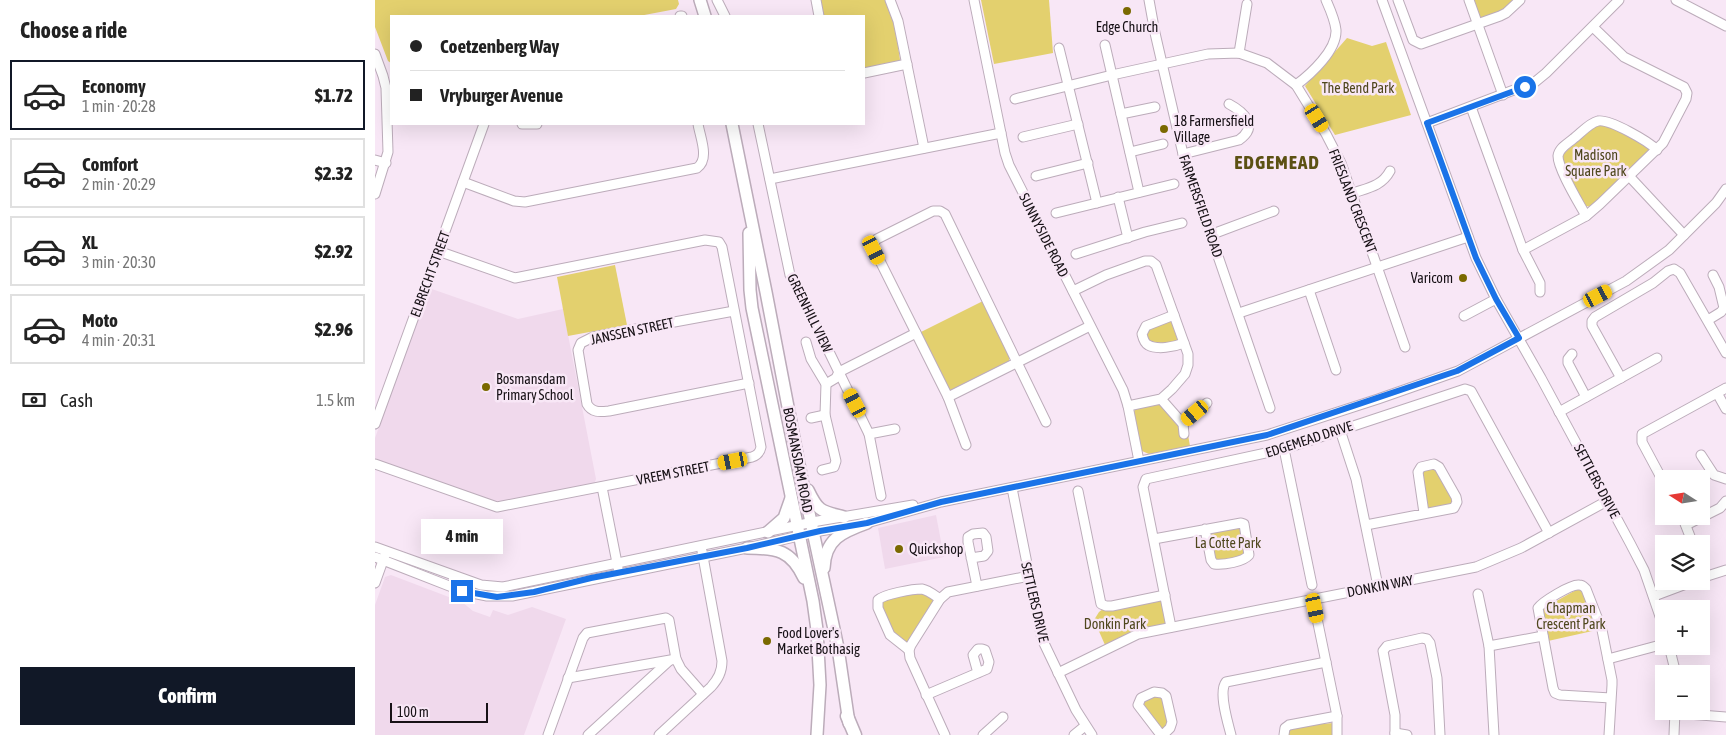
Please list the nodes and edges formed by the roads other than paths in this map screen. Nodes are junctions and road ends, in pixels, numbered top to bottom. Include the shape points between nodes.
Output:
1 (700, 0) edge
2 (717, 0) edge
3 (816, 0) edge
4 (890, 0) edge
5 (974, 0) edge
6 (1149, 0) edge
7 (1326, 0) edge
8 (1381, 0) edge
9 (1398, 0) edge
10 (1469, 0) edge
11 (1520, 0) edge
12 (1619, 0) edge
13 (1676, 0) edge
14 (1247, 4) dead end
15 (705, 15) edge
16 (724, 15) edge
17 (819, 15) edge
18 (1477, 24) junction
19 (1593, 26) junction
20 (1726, 26) edge
21 (1105, 45) dead end
22 (1059, 48) dead end
23 (1239, 53) junction
24 (375, 54) edge
25 (907, 64) junction
26 (1162, 64) junction
27 (865, 73) edge
28 (387, 75) edge
29 (1112, 75) junction
30 (1296, 85) junction
31 (1070, 86) junction
32 (1503, 95) junction
33 (1015, 99) dead end
34 (1229, 104) dead end
35 (1155, 107) dead end
36 (1471, 107) junction
37 (1121, 114) junction
38 (1427, 123) junction
39 (1078, 124) junction
40 (484, 125) edge
41 (698, 125) edge
42 (732, 125) edge
43 (758, 125) edge
44 (1001, 133) junction
45 (1023, 137) dead end
46 (1163, 144) dead end
47 (924, 148) junction
48 (1657, 150) junction
49 (1130, 152) junction
50 (1183, 154) junction
51 (375, 160) edge
52 (1088, 163) junction
53 (386, 164) junction
54 (1390, 171) dead end
55 (1036, 176) dead end
56 (1629, 176) junction
57 (770, 179) junction
58 (463, 182) junction
59 (745, 184) junction
60 (1174, 184) dead end
61 (1139, 192) junction
62 (375, 194) edge
63 (1353, 194) junction
64 (1724, 194) edge
65 (1118, 198) junction
66 (1097, 203) junction
67 (1274, 211) dead end
68 (1056, 213) dead end
69 (1586, 216) junction
70 (1182, 223) dead end
71 (1210, 235) junction
72 (1683, 235) junction
73 (1469, 237) junction
74 (1128, 238) junction
75 (438, 251) junction
76 (1076, 254) dead end
77 (1525, 254) junction
78 (1378, 267) junction
79 (1713, 275) dead end
80 (1309, 290) junction
81 (1073, 291) junction
82 (1540, 292) dead end
83 (1496, 299) junction
84 (734, 311) junction
85 (1239, 314) junction
86 (1174, 315) junction
87 (1464, 316) dead end
88 (1708, 320) junction
89 (1090, 326) junction
90 (916, 332) junction
91 (1519, 338) junction
92 (806, 342) dead end
93 (1184, 343) junction
94 (1405, 347) dead end
95 (1726, 353) edge
96 (1572, 354) dead end
97 (1657, 358) dead end
98 (1016, 363) junction
99 (1335, 370) dead end
100 (839, 372) junction
101 (1621, 378) junction
102 (749, 383) junction
103 (825, 384) junction
104 (1726, 388) edge
105 (1717, 392) junction
106 (948, 397) junction
107 (1586, 397) junction
108 (1161, 399) junction
109 (1207, 403) dead end
110 (1128, 406) junction
111 (1270, 408) dead end
112 (1726, 409) edge
113 (1559, 412) junction
114 (825, 416) junction
115 (811, 418) dead end
116 (1046, 422) dead end
117 (375, 424) edge
118 (1183, 424) junction
119 (895, 429) dead end
120 (1340, 430) junction
121 (869, 434) junction
122 (1184, 434) dead end
123 (966, 445) dead end
124 (1284, 449) junction
125 (1701, 455) dead end
126 (1139, 461) junction
127 (375, 464) edge
128 (821, 470) dead end
129 (1657, 470) edge
130 (801, 475) junction
131 (1726, 480) edge
132 (602, 487) junction
133 (1011, 488) junction
134 (1078, 491) dead end
135 (791, 496) junction
136 (881, 496) dead end
137 (1607, 501) junction
138 (1726, 501) edge
139 (941, 502) junction
140 (1710, 511) edge
141 (1424, 513) junction
142 (844, 517) junction
143 (867, 523) junction
144 (1365, 525) junction
145 (812, 528) junction
146 (1205, 529) junction
147 (799, 531) junction
148 (768, 532) junction
149 (1549, 533) junction
150 (1154, 539) junction
151 (701, 546) junction
152 (375, 548) edge
153 (747, 548) junction
154 (382, 556) edge
155 (703, 556) junction
156 (971, 558) dead end
157 (619, 568) junction
158 (1726, 570) edge
159 (1029, 576) junction
160 (1710, 576) edge
161 (823, 580) junction
162 (375, 583) edge
163 (1312, 585) dead end
164 (977, 586) junction
165 (1378, 586) junction
166 (1670, 590) edge
167 (1478, 594) dead end
168 (1165, 595) junction
169 (1654, 596) junction
170 (940, 599) junction
171 (1313, 599) junction
172 (1655, 600) edge
173 (813, 601) junction
174 (1171, 627) junction
175 (1543, 636) junction
176 (1489, 646) junction
177 (1655, 646) edge
178 (909, 650) junction
179 (1608, 659) junction
180 (673, 660) junction
181 (1326, 662) junction
182 (978, 673) dead end
183 (1058, 673) junction
184 (568, 678) junction
185 (703, 694) junction
186 (926, 695) junction
187 (1611, 698) junction
188 (1710, 715) edge
189 (847, 716) joint
190 (1337, 716) junction
191 (1003, 717) dead end
192 (1726, 717) edge
193 (1674, 720) edge
194 (1085, 726) junction
195 (1395, 734) edge
196 (548, 735) edge
197 (588, 735) edge
198 (659, 735) edge
199 (817, 735) edge
200 (853, 735) edge
201 (945, 735) edge
202 (983, 735) edge
203 (1074, 735) edge
204 (1092, 735) edge
205 (1162, 735) edge
206 (1231, 735) edge
207 (1285, 735) edge
208 (1337, 735) edge
209 (1407, 735) edge
210 (1440, 735) edge
211 (1494, 735) edge
212 (1609, 735) edge
213 (1673, 735) edge

1 - 15 main road
2 - 16 street
3 - 17 street
4 - 25 street via 899,21
5 - 44 street, SUNNYSIDE ROAD
6 - 26 street, FARMERSFIELD ROAD
7 - 30 street via 1336,27 1335,40 1321,62
8 - 38 street, SETTLERS DRIVE
9 - 18 street via 1415,42 1424,43
10 - 18 street
11 - 18 street via 1506,13
12 - 19 street
13 - 20 street
14 - 23 street
18 - 32 street
19 - 32 street via 1535,82
19 - 48 street via 1624,57 1686,90 1686,99
21 - 29 street
22 - 31 street
23 - 26 street, FRIESLAND CRESCENT via 1208,54
23 - 30 street, FRIESLAND CRESCENT via 1267,63
24 - 28 street
25 - 27 street
25 - 47 street
26 - 29 street, FRIESLAND CRESCENT
26 - 50 street, FARMERSFIELD ROAD
28 - 53 street
29 - 31 street, FRIESLAND CRESCENT
29 - 37 street
30 - 63 street, FRIESLAND CRESCENT via 1326,134
31 - 33 street, FRIESLAND CRESCENT
31 - 39 street
32 - 36 street
34 - 50 street via 1242,111 1247,119 1248,130 1244,137
35 - 37 street
36 - 38 street
36 - 77 street
37 - 49 street
38 - 73 street, SETTLERS DRIVE
39 - 45 street
39 - 52 street
40 - 58 street, ELBRECHT STREET
41 - 58 street via 704,155 697,168 525,202
42 - 59 main road, BOSMANSDAM ROAD
43 - 57 street, GREENHILL VIEW
44 - 47 street
44 - 81 street, SUNNYSIDE ROAD via 1009,165
46 - 49 street
47 - 57 street
48 - 56 street
48 - 69 street via 1613,124 1600,121 1563,147 1559,154 1560,163
49 - 61 street
50 - 71 street, FARMERSFIELD ROAD
51 - 53 street
52 - 55 street
52 - 66 street
53 - 62 street
54 - 63 street via 1379,184
56 - 69 street
56 - 72 street
57 - 100 street, GREENHILL VIEW via 792,281
58 - 75 street, ELBRECHT STREET
59 - 130 main road, BOSMANSDAM ROAD
59 - 135 main road, BOSMANSDAM ROAD via 752,308
60 - 61 street
61 - 65 street
63 - 78 street, FRIESLAND CRESCENT
64 - 72 street, EDGEMEAD DRIVE
65 - 66 street
65 - 74 street
66 - 68 street
67 - 71 street
69 - 77 street
70 - 74 street
71 - 85 street, FARMERSFIELD ROAD
72 - 91 street, EDGEMEAD DRIVE via 1626,281
73 - 78 street
73 - 83 street, SETTLERS DRIVE
74 - 76 street
75 - 84 street, VREEM STREET via 515,278 705,240 716,241 722,247
75 - 117 street, ELBRECHT STREET
77 - 82 street via 1540,282
78 - 80 street
78 - 94 street, FRIESLAND CRESCENT
79 - 88 street via 1724,306 1721,312
80 - 85 street
80 - 99 street
81 - 86 street via 1105,275 1149,260 1156,265
81 - 89 street, SUNNYSIDE ROAD
83 - 87 street
83 - 91 street, SETTLERS DRIVE
84 - 102 street, VREEM STREET
84 - 102 street, JANSSEN STREET via 593,337 581,343 578,350 587,404 594,411 609,411
85 - 111 street, FARMERSFIELD ROAD
86 - 93 street
86 - 93 street via 1146,326 1143,331 1145,342 1169,347
88 - 95 street
88 - 101 street via 1680,272 1674,269 1595,317 1592,326
89 - 98 street
89 - 110 street, SUNNYSIDE ROAD
90 - 98 street via 873,244 933,211 942,212
90 - 100 street
90 - 106 street
91 - 113 street, SETTLERS DRIVE
91 - 126 street, EDGEMEAD DRIVE via 1457,371 1285,430
92 - 103 street
93 - 108 street via 1188,360 1185,374
96 - 107 street via 1568,365
97 - 101 street
98 - 106 street
98 - 116 street
100 - 103 street via 836,378
100 - 121 street, GREENHILL VIEW
101 - 107 street
102 - 132 street, VREEM STREET via 761,446 759,454
103 - 114 street
104 - 105 street
105 - 112 street
105 - 129 street via 1642,434 1642,442
106 - 123 street
107 - 113 street
108 - 110 street
108 - 118 street
109 - 118 street
110 - 126 street, SUNNYSIDE ROAD
113 - 137 street, SETTLERS DRIVE
114 - 115 street
114 - 128 street via 837,463
118 - 122 street
119 - 121 street
120 - 124 street, EDGEMEAD DRIVE
120 - 144 street via 1356,478
120 - 149 street, EDGEMEAD DRIVE via 1467,389
121 - 136 street, GREENHILL VIEW
124 - 150 street, EDGEMEAD DRIVE via 1148,477 1143,486
124 - 163 street
125 - 131 street via 1714,475
126 - 133 street, EDGEMEAD DRIVE
127 - 132 street, VREEM STREET via 497,507
130 - 142 main road via 820,509
130 - 145 main road, BOSMANSDAM ROAD
132 - 157 street
133 - 139 street, EDGEMEAD DRIVE
133 - 159 street, SETTLERS DRIVE
134 - 168 street via 1101,604 1112,606
135 - 147 main road, BOSMANSDAM ROAD
135 - 148 main road via 784,518
137 - 149 street, DONKIN WAY
137 - 169 street, SETTLERS DRIVE via 1644,570
138 - 140 street
139 - 142 street, EDGEMEAD DRIVE
139 - 143 street, EDGEMEAD DRIVE
141 - 141 street via 1451,509 1457,502 1439,467 1433,464 1418,472
141 - 144 street
142 - 145 street, EDGEMEAD DRIVE
143 - 145 street, EDGEMEAD DRIVE
143 - 161 main road via 843,532 832,542 825,557
144 - 165 street
145 - 147 street
145 - 161 main road, BOSMANSDAM ROAD
146 - 146 street via 1240,522 1247,534 1249,555 1214,564
146 - 150 street
147 - 148 street
147 - 153 street
147 - 173 main road, BOSMANSDAM ROAD
148 - 151 street
149 - 165 street, DONKIN WAY via 1476,567
150 - 168 street
151 - 155 street
151 - 157 street
152 - 154 street
153 - 155 street
153 - 173 main road via 776,550 790,557 802,574
154 - 157 street via 491,587
154 - 162 street
155 - 157 street
155 - 185 street via 722,661 718,679
156 - 164 street
158 - 160 street
159 - 164 street
159 - 183 street, SETTLERS DRIVE via 1042,639
161 - 189 main road, BOSMANSDAM ROAD via 838,648
164 - 170 street via 948,592
165 - 171 street, DONKIN WAY
166 - 169 street
167 - 176 street
168 - 174 street
169 - 172 street, SETTLERS DRIVE
170 - 178 street
170 - 178 street via 919,589 878,600 878,608 890,635
171 - 174 street, DONKIN WAY
171 - 181 street
173 - 199 main road, BOSMANSDAM ROAD via 818,640
174 - 183 street, DONKIN WAY via 1138,634
175 - 176 street
175 - 179 street via 1538,610 1540,604 1574,586 1583,586 1598,617
175 - 187 street via 1555,693
176 - 211 street
177 - 179 street
178 - 186 street
179 - 187 street
180 - 184 street
180 - 184 street via 669,620 662,617 587,633
180 - 185 street
180 - 197 street
181 - 190 street
181 - 206 street via 1226,682 1223,695
182 - 186 street
183 - 194 street, SETTLERS DRIVE
184 - 196 street
185 - 198 street
186 - 201 street
187 - 212 street
188 - 192 street
189 - 200 highway
190 - 207 street via 1289,725 1285,728
190 - 208 street
191 - 202 street
193 - 213 street
194 - 203 street
194 - 204 street, SETTLERS DRIVE
195 - 209 street
195 - 210 street via 1395,715 1383,651 1390,645 1422,638 1430,644 1437,678
205 - 205 street via 1172,722 1166,696 1159,692 1144,695 1138,705

